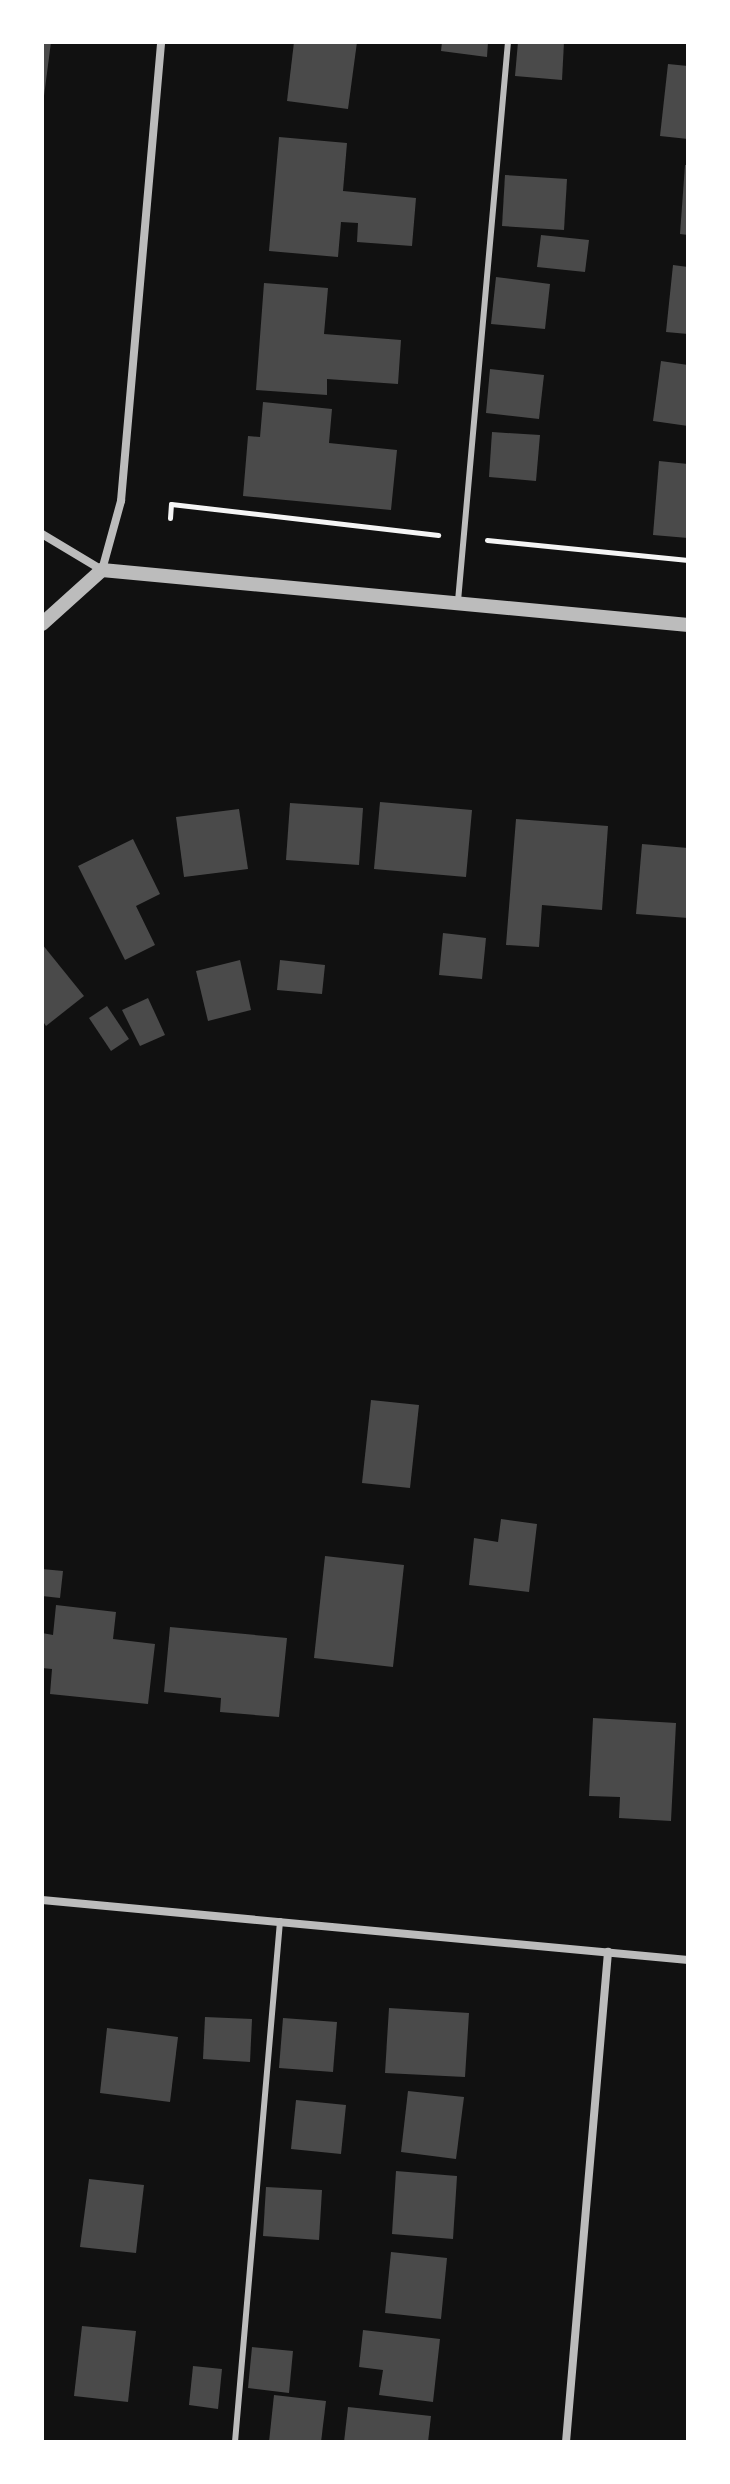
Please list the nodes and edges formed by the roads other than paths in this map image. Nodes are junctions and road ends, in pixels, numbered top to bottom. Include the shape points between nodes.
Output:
1 (161, 42) edge
2 (508, 42) edge
3 (42, 534) edge
4 (102, 570) junction
5 (458, 601) junction
6 (42, 624) edge
7 (688, 625) edge
8 (42, 1900) edge
9 (280, 1921) junction
10 (608, 1952) junction
11 (688, 1960) edge
12 (235, 2442) edge
13 (566, 2442) edge

1 - 4 street via 121,501
2 - 5 lane
3 - 4 street
4 - 5 street
4 - 6 street
5 - 7 street
8 - 9 street
9 - 10 street
9 - 12 lane
10 - 11 street
10 - 13 street

